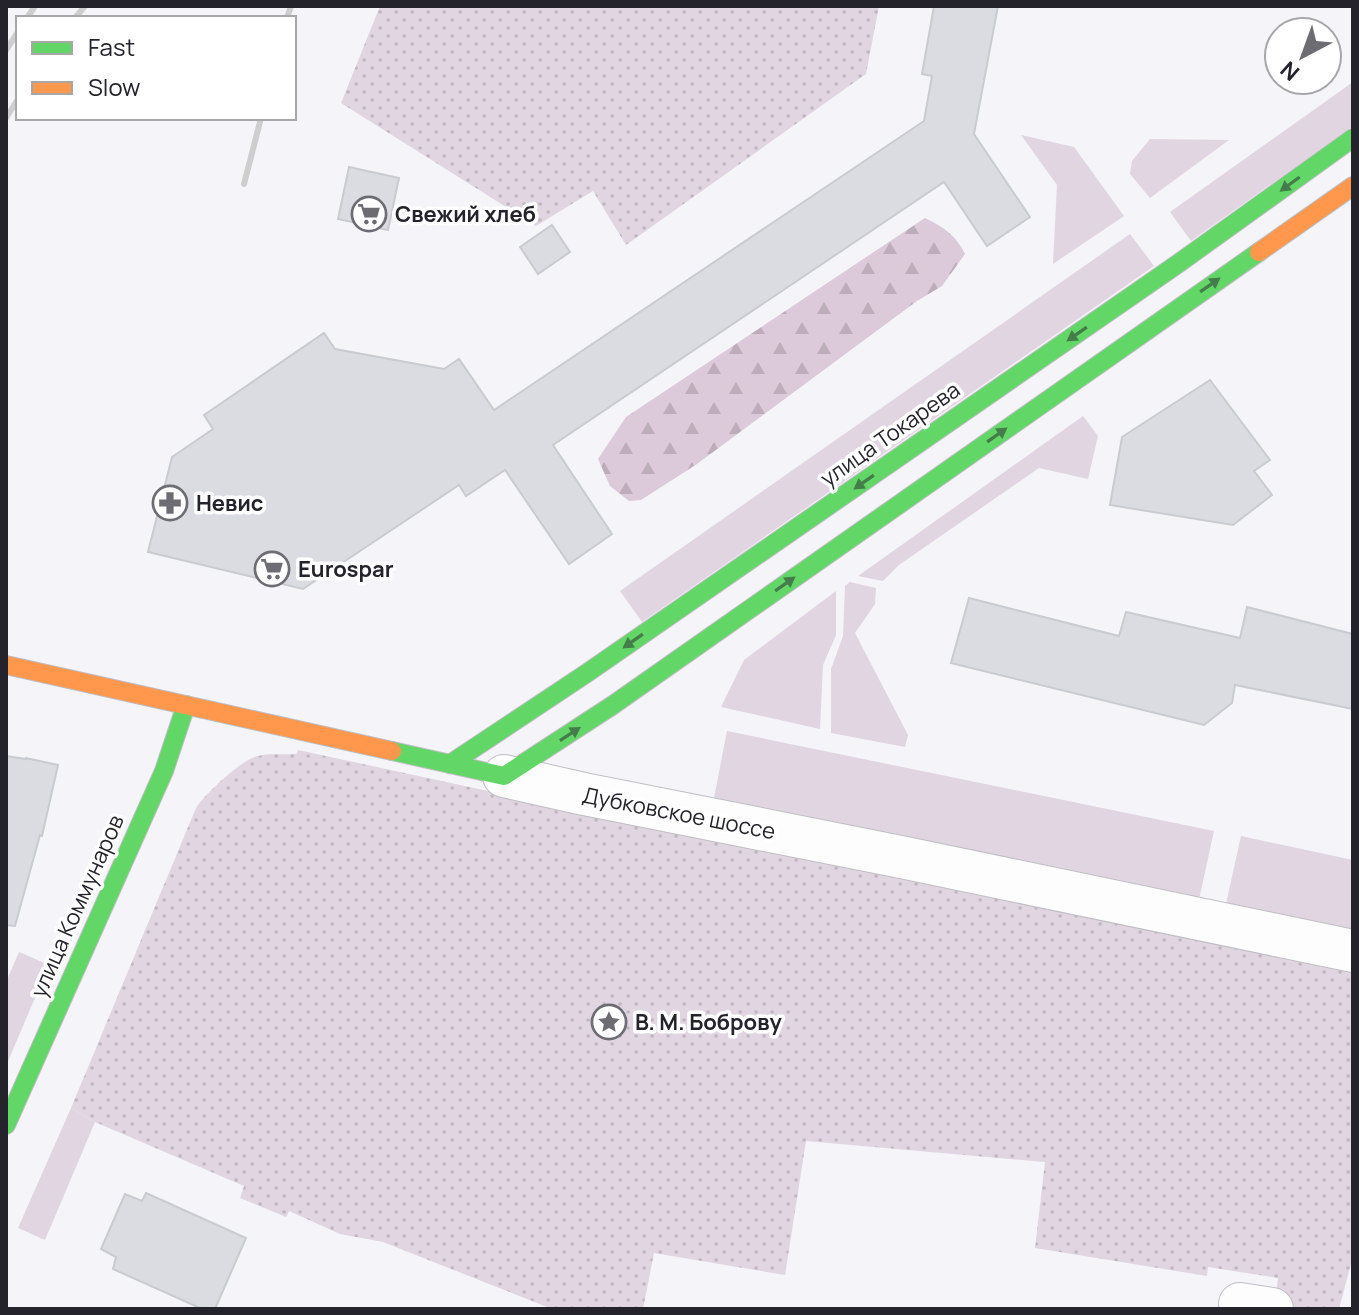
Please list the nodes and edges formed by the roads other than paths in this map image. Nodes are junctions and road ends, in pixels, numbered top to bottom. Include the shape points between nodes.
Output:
1 (1353, 138) edge
2 (1353, 186) edge
3 (6, 665) edge
4 (186, 705) junction
5 (450, 764) junction
6 (504, 776) junction
7 (1353, 951) edge
8 (6, 1125) edge

1 -> 5 main road, улица Токарева
6 -> 2 main road
3 - 4 main road, Дубковское шоссе
4 - 5 main road, Дубковское шоссе
4 - 8 main road, улица Коммунаров via 164,771
5 - 6 main road, Дубковское шоссе
6 - 7 street, Дубковское шоссе

